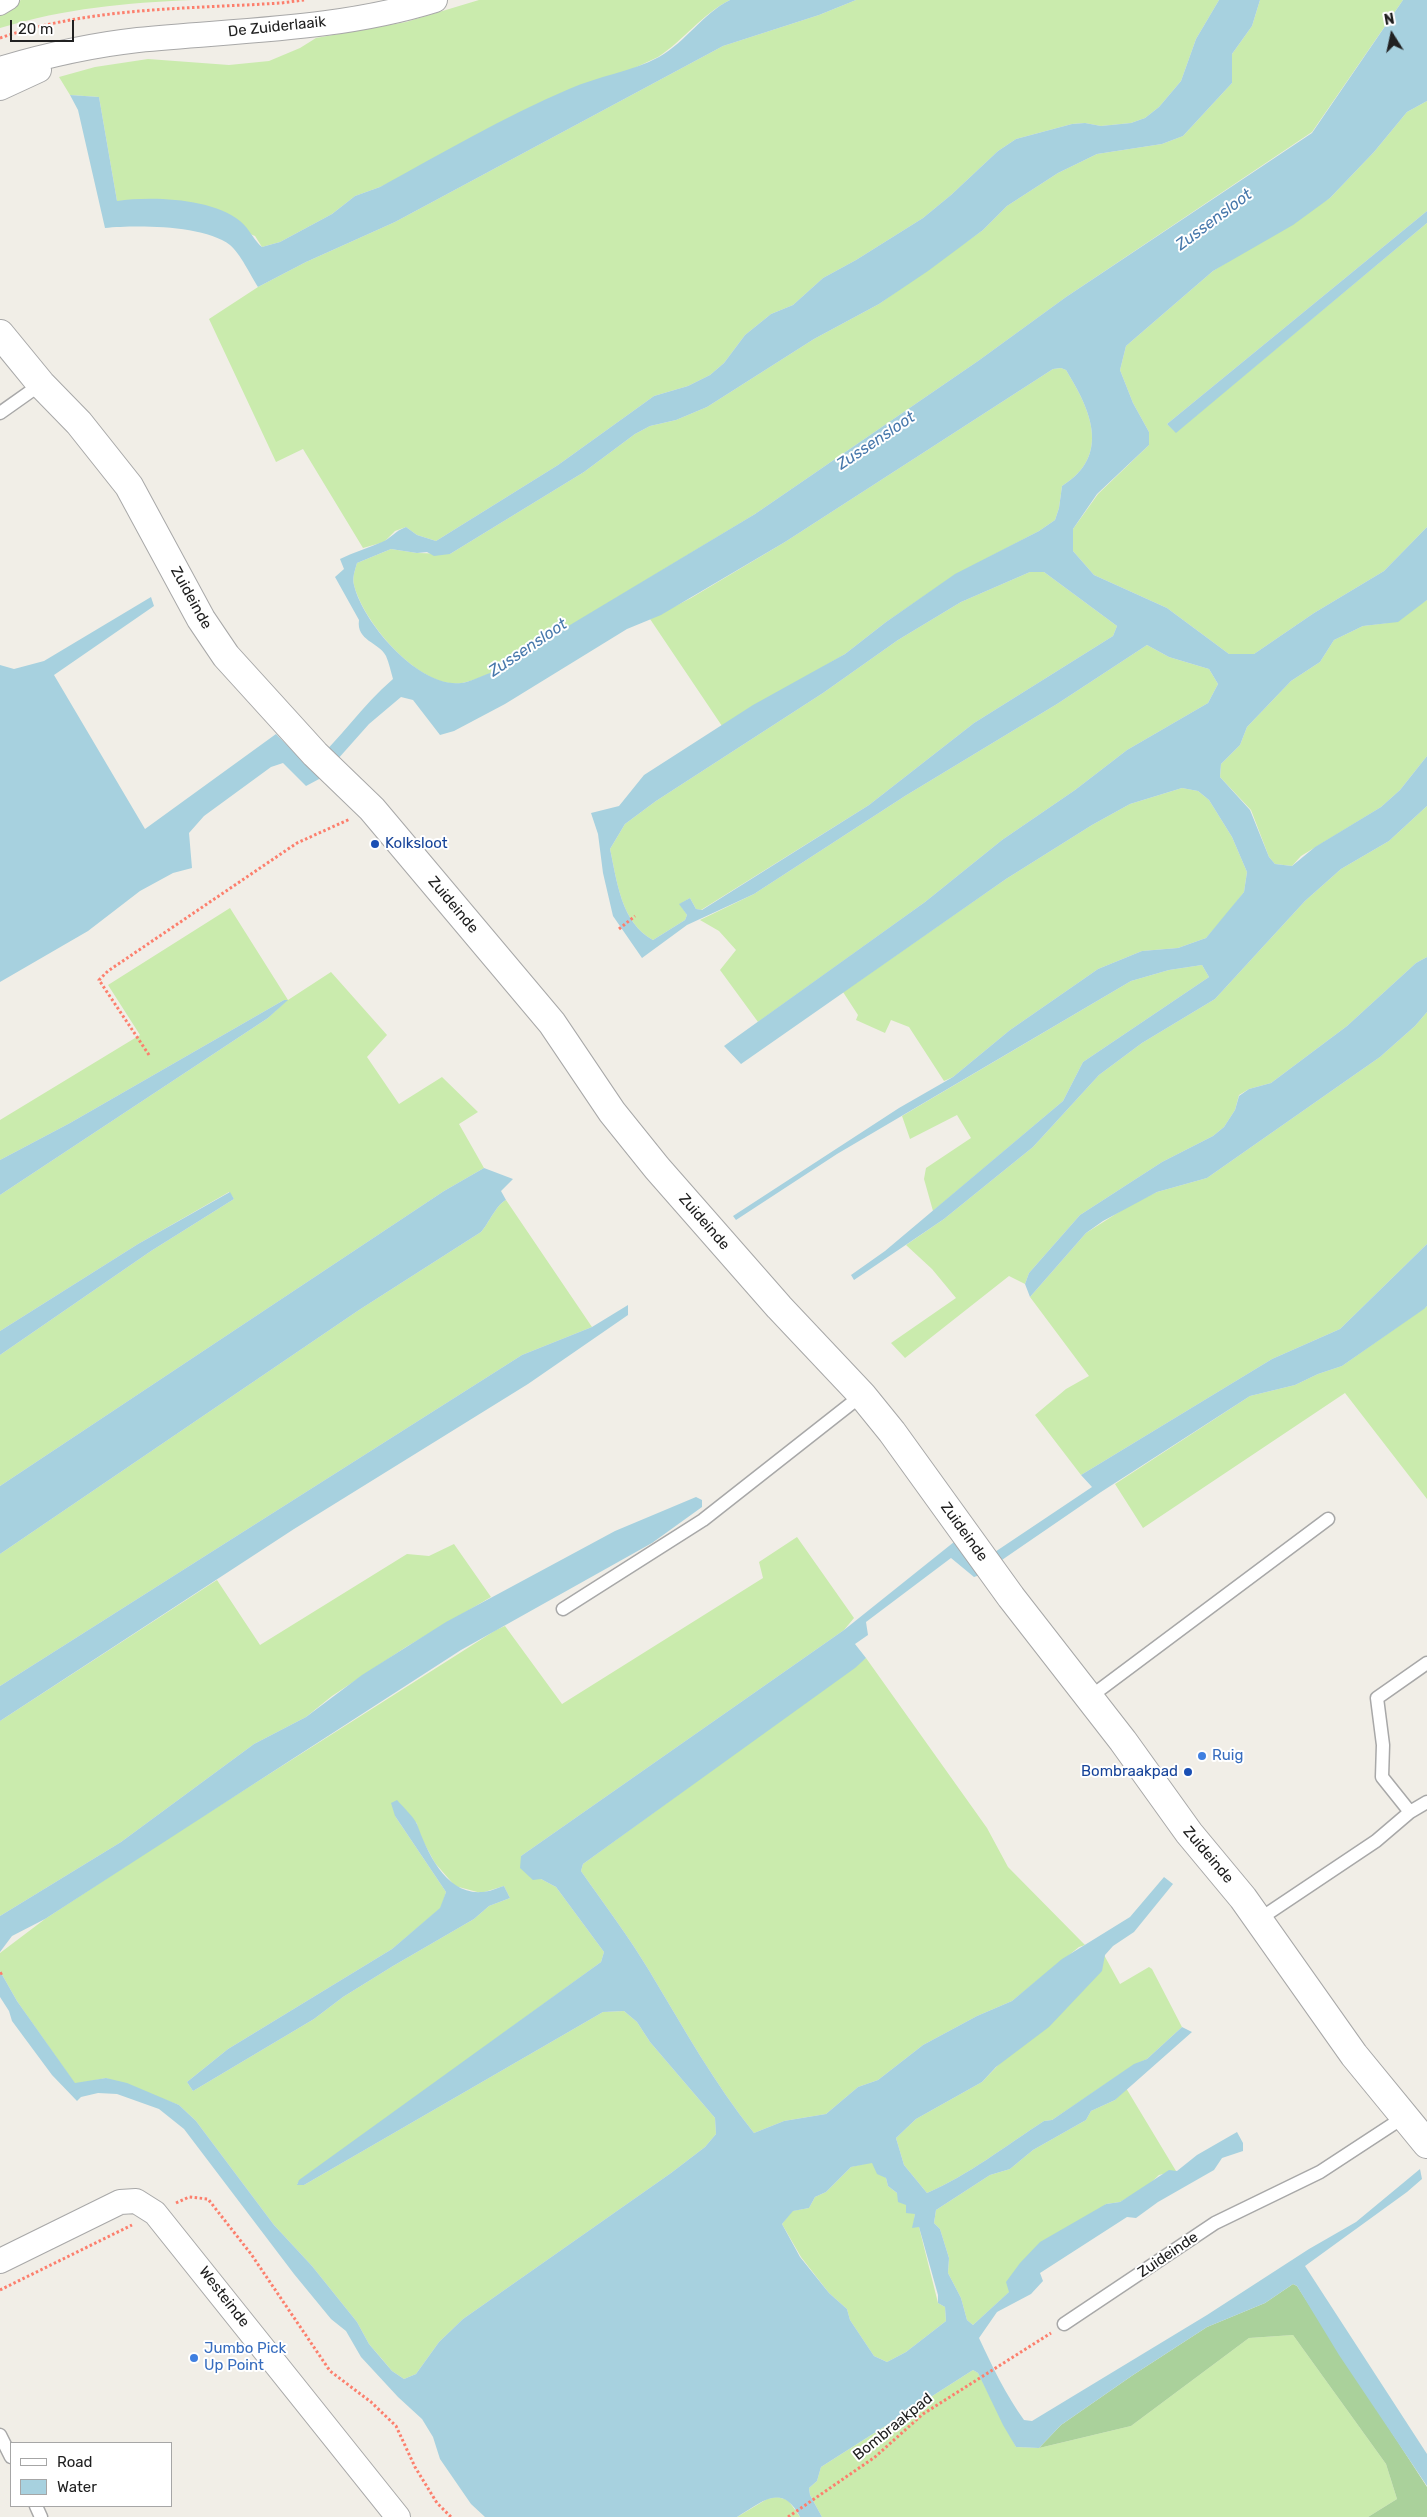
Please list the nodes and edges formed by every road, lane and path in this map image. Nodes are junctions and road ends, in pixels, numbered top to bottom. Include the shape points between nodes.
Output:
1 (10, 0) edge
2 (304, 0) edge
3 (435, 0) edge
4 (279, 2) edge
5 (0, 6) edge
6 (0, 38) edge
7 (118, 43) junction
8 (0, 69) edge
9 (0, 88) edge
10 (0, 334) edge
11 (41, 384) junction
12 (0, 413) edge
13 (372, 809) junction
14 (635, 916) dead end
15 (619, 929) dead end
16 (149, 1055) dead end
17 (862, 1394) junction
18 (1328, 1518) dead end
19 (562, 1609) dead end
20 (1427, 1663) edge
21 (1090, 1697) junction
22 (1427, 1802) edge
23 (1410, 1812) junction
24 (1258, 1920) junction
25 (4, 1972) dead end
26 (0, 1974) edge
27 (1404, 2117) junction
28 (1427, 2144) edge
29 (146, 2207) junction
30 (0, 2260) edge
31 (0, 2290) edge
32 (1064, 2324) joint
33 (0, 2435) edge
34 (10, 2455) edge
35 (398, 2517) edge
36 (451, 2517) edge
37 (788, 2517) edge

1 - 5 street
2 - 4 path, De Zuiderlaaik
3 - 7 street, De Zuiderlaaik via 387,13 283,29
4 - 6 path, De Zuiderlaaik via 110,13 37,26
7 - 8 street, De Zuiderlaaik
7 - 9 street, De Zuiderlaaik via 51,65
10 - 11 street, Zuideinde
11 - 12 lane
11 - 13 street, Zuideinde via 79,423 129,486 202,620 226,656 315,754
13 - 16 path via 297,843 99,980
13 - 17 street, Zuideinde via 552,1022 612,1112 657,1168 779,1307
14 - 15 path
17 - 19 lane via 703,1520
17 - 21 street, Zuideinde
18 - 21 lane
20 - 23 lane via 1377,1698 1383,1745 1382,1777
21 - 24 street, Zuideinde via 1189,1833
22 - 23 lane
23 - 24 lane via 1376,1841
24 - 27 street, Zuideinde via 1354,2055
25 - 26 path
27 - 28 street, Zuideinde
27 - 32 lane, Zuideinde via 1320,2172 1215,2224
29 - 30 street via 120,2202
29 - 31 path
29 - 35 street, Westeinde
29 - 36 path via 189,2197 208,2199 251,2254 330,2371 396,2426 415,2468 437,2503
32 - 37 path, Bombraakpad via 923,2414 875,2457
33 - 34 lane

